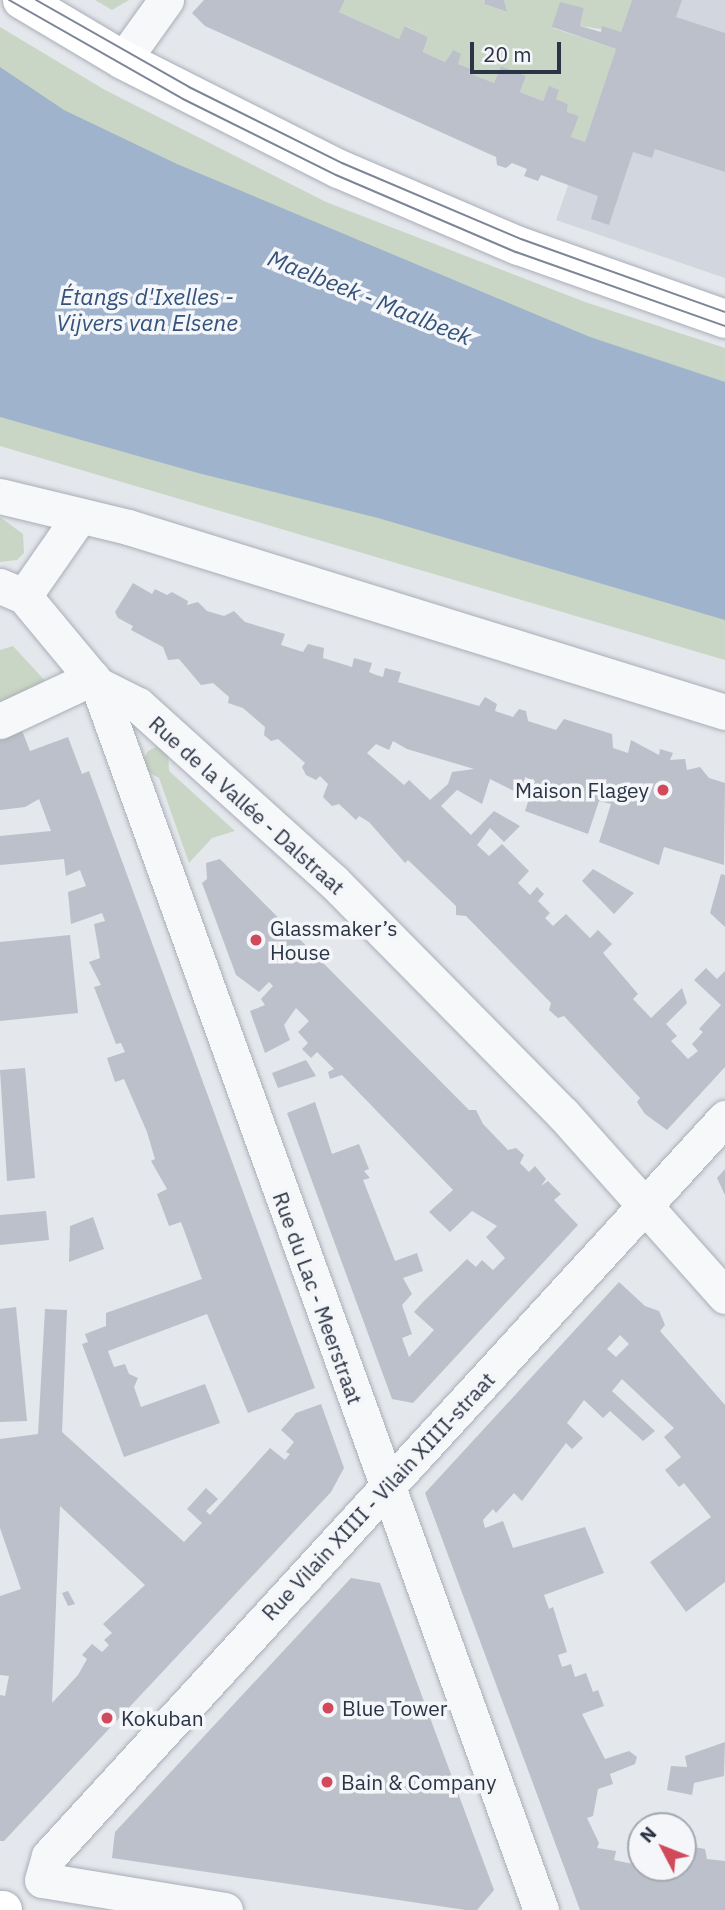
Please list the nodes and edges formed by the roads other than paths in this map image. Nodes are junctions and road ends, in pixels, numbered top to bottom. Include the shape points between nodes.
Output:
1 (22, 0) edge
2 (166, 0) edge
3 (123, 60) junction
4 (725, 319) edge
5 (0, 496) edge
6 (79, 517) junction
7 (12, 591) edge
8 (95, 681) junction
9 (725, 712) edge
10 (0, 721) edge
11 (725, 1118) edge
12 (646, 1205) junction
13 (725, 1296) edge
14 (387, 1486) junction
15 (225, 1910) edge
16 (541, 1910) edge

1 - 3 main road
2 - 3 street
3 - 4 main road via 264,133 426,207 586,271
5 - 6 street
6 - 7 street
6 - 9 street via 128,527
7 - 8 street, Rue de la Vallée - Dalstraat
8 - 10 street
8 - 12 street, Rue de la Vallée - Dalstraat via 138,705 333,881 563,1114
8 - 14 street, Rue du Lac - Meerstraat
11 - 12 street, Rue Vilain XIIII - Vilain XIIII-straat
12 - 13 street, Rue de la Vallée - Dalstraat
12 - 14 street, Rue Vilain XIIII - Vilain XIIII-straat
14 - 15 street, Rue Vilain XIIII - Vilain XIIII-straat via 48,1856 42,1880
14 - 16 street, Rue du Lac - Meerstraat

